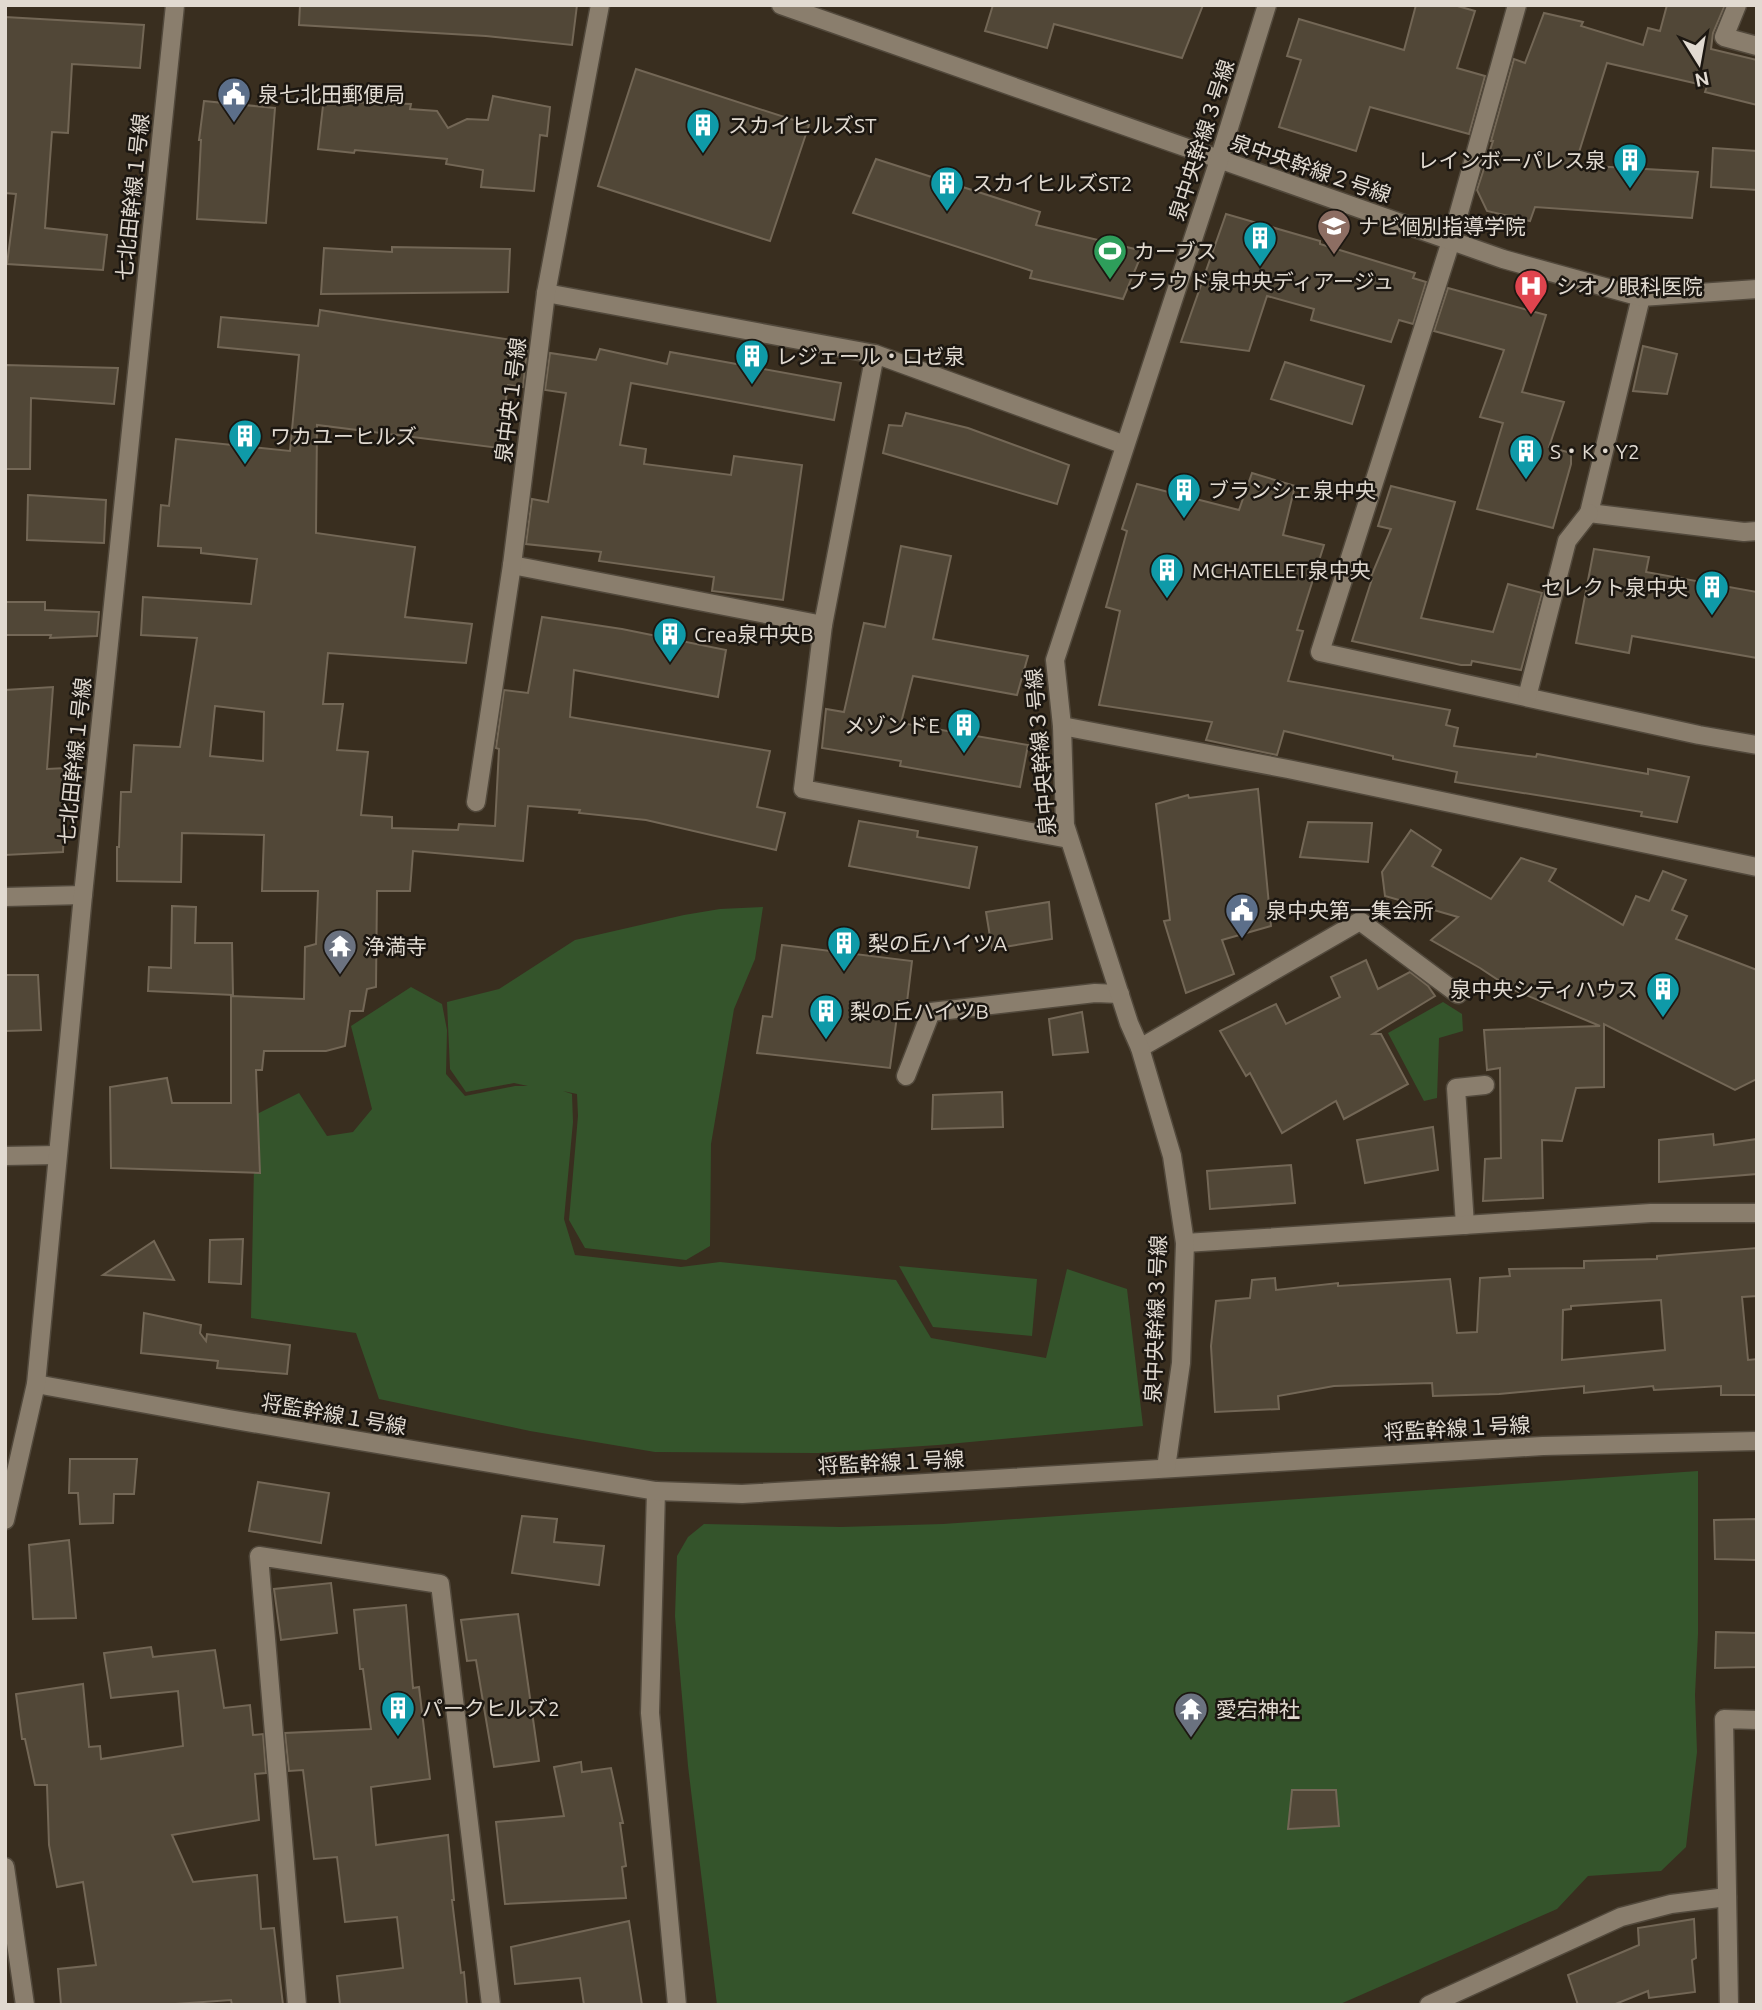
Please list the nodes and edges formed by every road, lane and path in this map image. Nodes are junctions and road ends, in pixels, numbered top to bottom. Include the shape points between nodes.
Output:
1 (174, 5) edge
2 (600, 5) edge
3 (781, 5) edge
4 (1267, 5) edge
5 (1517, 5) edge
6 (1737, 5) edge
7 (1757, 46) edge
8 (1219, 160) junction
9 (1451, 241) junction
10 (1757, 289) edge
11 (547, 293) junction
12 (1641, 297) junction
13 (875, 354) junction
14 (1125, 445) junction
15 (1589, 513) junction
16 (1757, 531) edge
17 (512, 565) junction
18 (823, 625) junction
19 (1527, 697) junction
20 (1062, 726) junction
21 (1757, 745) edge
22 (476, 802) dead end
23 (1069, 839) junction
24 (1757, 867) edge
25 (83, 895) junction
26 (5, 897) edge
27 (1119, 994) junction
28 (1458, 994) dead end
29 (1140, 1048) junction
30 (906, 1076) dead end
31 (1485, 1085) dead end
32 (57, 1155) junction
33 (5, 1156) edge
34 (1757, 1213) edge
35 (1465, 1225) junction
36 (1185, 1243) junction
37 (36, 1384) junction
38 (1757, 1441) edge
39 (1167, 1468) junction
40 (656, 1490) junction
41 (5, 1520) edge
42 (1757, 1720) edge
43 (5, 1867) edge
44 (1727, 1897) junction
45 (1450, 2000) edge
46 (25, 2005) edge
47 (298, 2005) edge
48 (491, 2005) edge
49 (677, 2005) edge
50 (1429, 2005) edge
51 (1729, 2005) edge

1 - 25 street, 七北田幹線１号線
2 - 11 street, 泉中央１号線
3 - 8 street, 泉中央幹線２号線
4 - 8 street, 泉中央幹線３号線
5 - 9 street
6 - 7 street via 1724,37
8 - 9 street, 泉中央幹線２号線
8 - 14 street, 泉中央幹線３号線
9 - 12 street, 泉中央幹線２号線
9 - 19 street via 1320,652
10 - 12 street, 泉中央幹線２号線
11 - 13 street
11 - 17 street, 泉中央１号線
12 - 15 street
13 - 14 street
13 - 18 street
14 - 20 street, 泉中央幹線３号線 via 1055,660
15 - 16 street
15 - 19 street via 1567,541
17 - 18 street
17 - 22 street, 泉中央１号線
18 - 23 street via 803,789
19 - 21 street
20 - 23 street, 泉中央幹線３号線
20 - 24 street
23 - 27 street, 泉中央幹線３号線
25 - 26 street
25 - 32 street, 七北田幹線１号線
27 - 29 street, 泉中央幹線３号線
27 - 30 street via 931,1012
28 - 29 street via 1360,921
29 - 36 street, 泉中央幹線３号線 via 1172,1156
31 - 35 street via 1456,1088
32 - 33 street
32 - 37 street, 七北田幹線１号線
34 - 35 street via 1651,1213
35 - 36 street
36 - 39 street, 泉中央幹線３号線 via 1181,1363
37 - 40 street, 将監幹線１号線
37 - 41 street, 七北田幹線１号線
38 - 39 street, 将監幹線１号線 via 1543,1446
39 - 40 street, 将監幹線１号線 via 742,1494
40 - 49 street via 650,1713
42 - 44 street via 1724,1719
43 - 46 street
44 - 45 street via 1671,1904 1621,1917
44 - 51 street
45 - 50 street
47 - 48 street via 259,1556 440,1584

